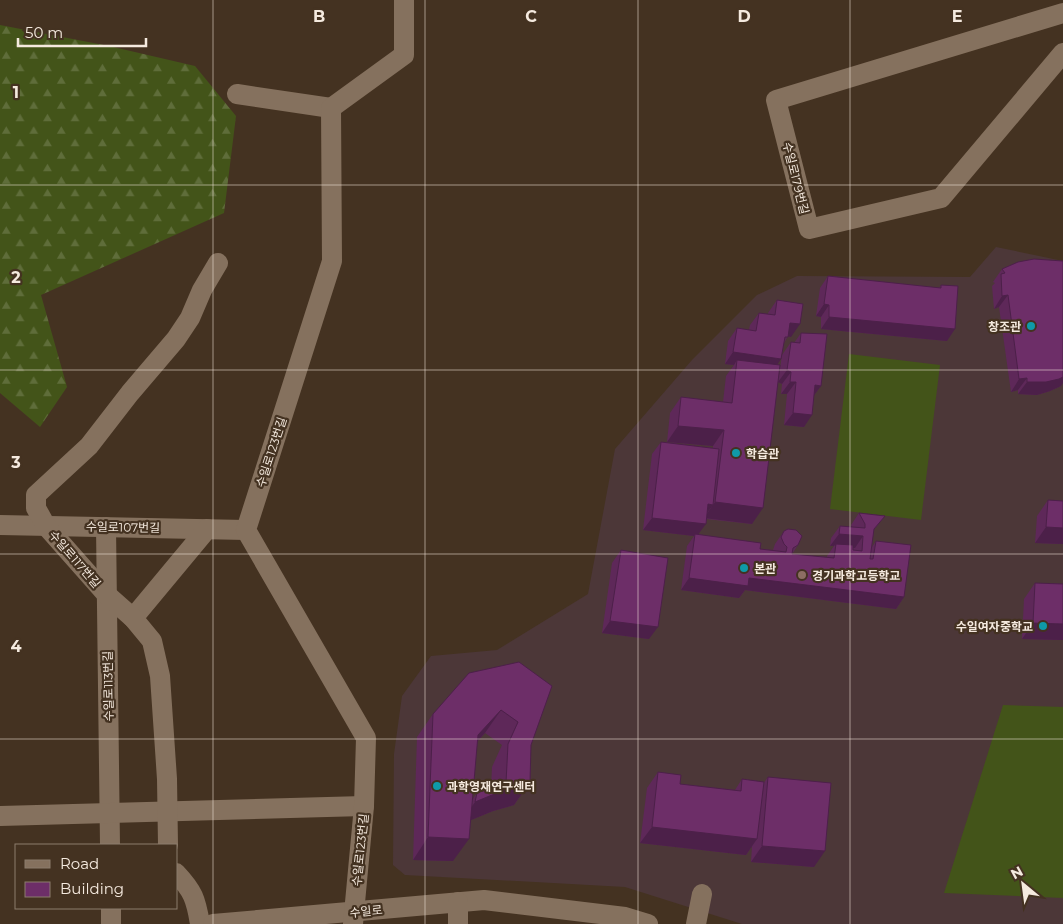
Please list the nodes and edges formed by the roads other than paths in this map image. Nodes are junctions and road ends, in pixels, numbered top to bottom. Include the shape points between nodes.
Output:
1 (404, 2) dead end
2 (1063, 13) edge
3 (1063, 53) edge
4 (237, 94) dead end
5 (331, 108) junction
6 (218, 263) dead end
7 (0, 525) edge
8 (46, 526) junction
9 (106, 527) junction
10 (206, 529) junction
11 (246, 530) junction
12 (107, 595) junction
13 (134, 618) junction
14 (364, 806) junction
15 (167, 811) junction
16 (109, 813) junction
17 (0, 816) edge
18 (110, 844) edge
19 (168, 844) edge
20 (178, 874) edge
21 (702, 894) dead end
22 (458, 902) junction
23 (111, 909) edge
24 (353, 918) edge
25 (625, 921) edge
26 (111, 924) edge
27 (200, 924) edge
28 (213, 924) edge
29 (458, 924) edge
30 (648, 924) edge
31 (696, 924) edge

1 - 5 street via 404,55
2 - 3 street, 수일로179번길 via 776,100 809,229 941,198
4 - 5 street
5 - 11 street, 수일로123번길 via 332,261
6 - 8 street, 수일로117번길 via 176,339 89,446 36,495 36,508
7 - 8 street, 수일로107번길
8 - 9 street, 수일로107번길
8 - 12 street, 수일로117번길
9 - 10 street, 수일로107번길
9 - 12 street, 수일로113번길
10 - 11 street, 수일로107번길
10 - 13 street
11 - 14 street, 수일로123번길 via 366,738
12 - 13 street, 수일로117번길
12 - 16 street, 수일로113번길
13 - 15 street, 수일로117번길 via 152,641 157,658
14 - 15 street
14 - 24 street, 수일로123번길
15 - 16 street
15 - 19 street, 수일로117번길
16 - 17 street
16 - 18 street, 수일로113번길
20 - 27 street via 197,902
21 - 31 street
22 - 24 street, 수일로
22 - 25 street, 수일로 via 484,900
22 - 29 street
23 - 26 street
24 - 28 street, 수일로
25 - 30 street, 수일로

